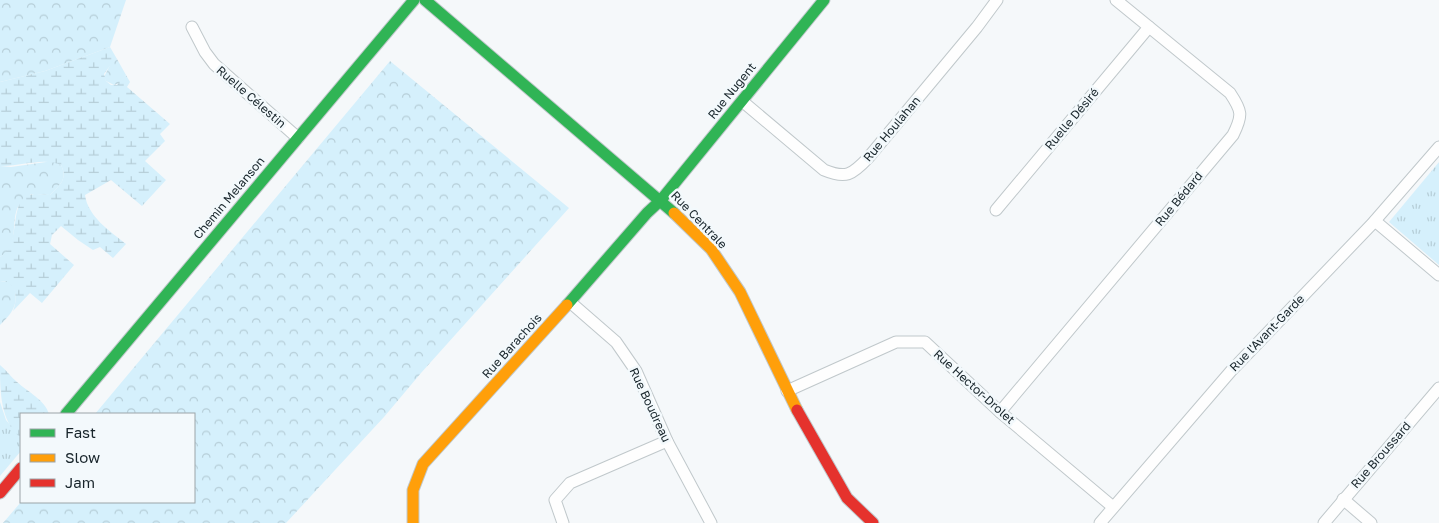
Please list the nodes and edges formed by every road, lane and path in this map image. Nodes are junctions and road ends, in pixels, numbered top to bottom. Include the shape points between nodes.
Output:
1 (414, 0) edge
2 (425, 0) edge
3 (824, 0) edge
4 (997, 0) edge
5 (1116, 0) edge
6 (192, 28) dead end
7 (1149, 28) junction
8 (742, 101) junction
9 (298, 138) junction
10 (1439, 147) edge
11 (661, 200) junction
12 (996, 210) dead end
13 (1375, 221) junction
14 (1439, 275) edge
15 (570, 302) junction
16 (1439, 388) edge
17 (787, 391) junction
18 (1000, 412) junction
19 (67, 413) edge
20 (667, 442) junction
21 (20, 469) edge
22 (0, 493) edge
23 (1343, 499) junction
24 (1113, 507) junction
25 (413, 523) edge
26 (563, 523) edge
27 (711, 523) edge
28 (873, 523) edge
29 (1100, 523) edge
30 (1324, 523) edge
31 (1371, 523) edge

1 - 9 street, Chemin Melanson
2 - 11 street, Rue Centrale
3 - 8 street, Rue Nugent
4 - 8 street, Rue Houlahan via 868,158 848,175 840,176 824,170
5 - 7 street, Rue Bédard
6 - 9 street, Ruelle Célestin via 214,64
7 - 12 street, Ruelle Désiré
7 - 18 street, Rue Bédard via 1230,93 1239,107 1240,120 1233,135
8 - 11 street, Rue Nugent
9 - 19 street, Chemin Melanson
10 - 13 street, Rue l'Avant-Garde
11 - 15 street, Rue Barachois
11 - 17 street, Rue Centrale via 712,249 736,285
13 - 14 street
13 - 24 street, Rue l'Avant-Garde via 1231,371
15 - 20 street, Rue Boudreau via 616,342 636,371
15 - 25 street, Rue Barachois via 423,464 413,490
16 - 23 street, Rue Broussard
17 - 18 street, Rue Hector-Drolet via 896,342 925,342
17 - 28 street, Rue Centrale via 847,498
18 - 24 street, Rue Hector-Drolet
20 - 26 street via 570,483 555,500
20 - 27 street, Rue Boudreau
21 - 22 street
23 - 30 street, Rue Broussard
23 - 31 street
24 - 29 street, Rue l'Avant-Garde

